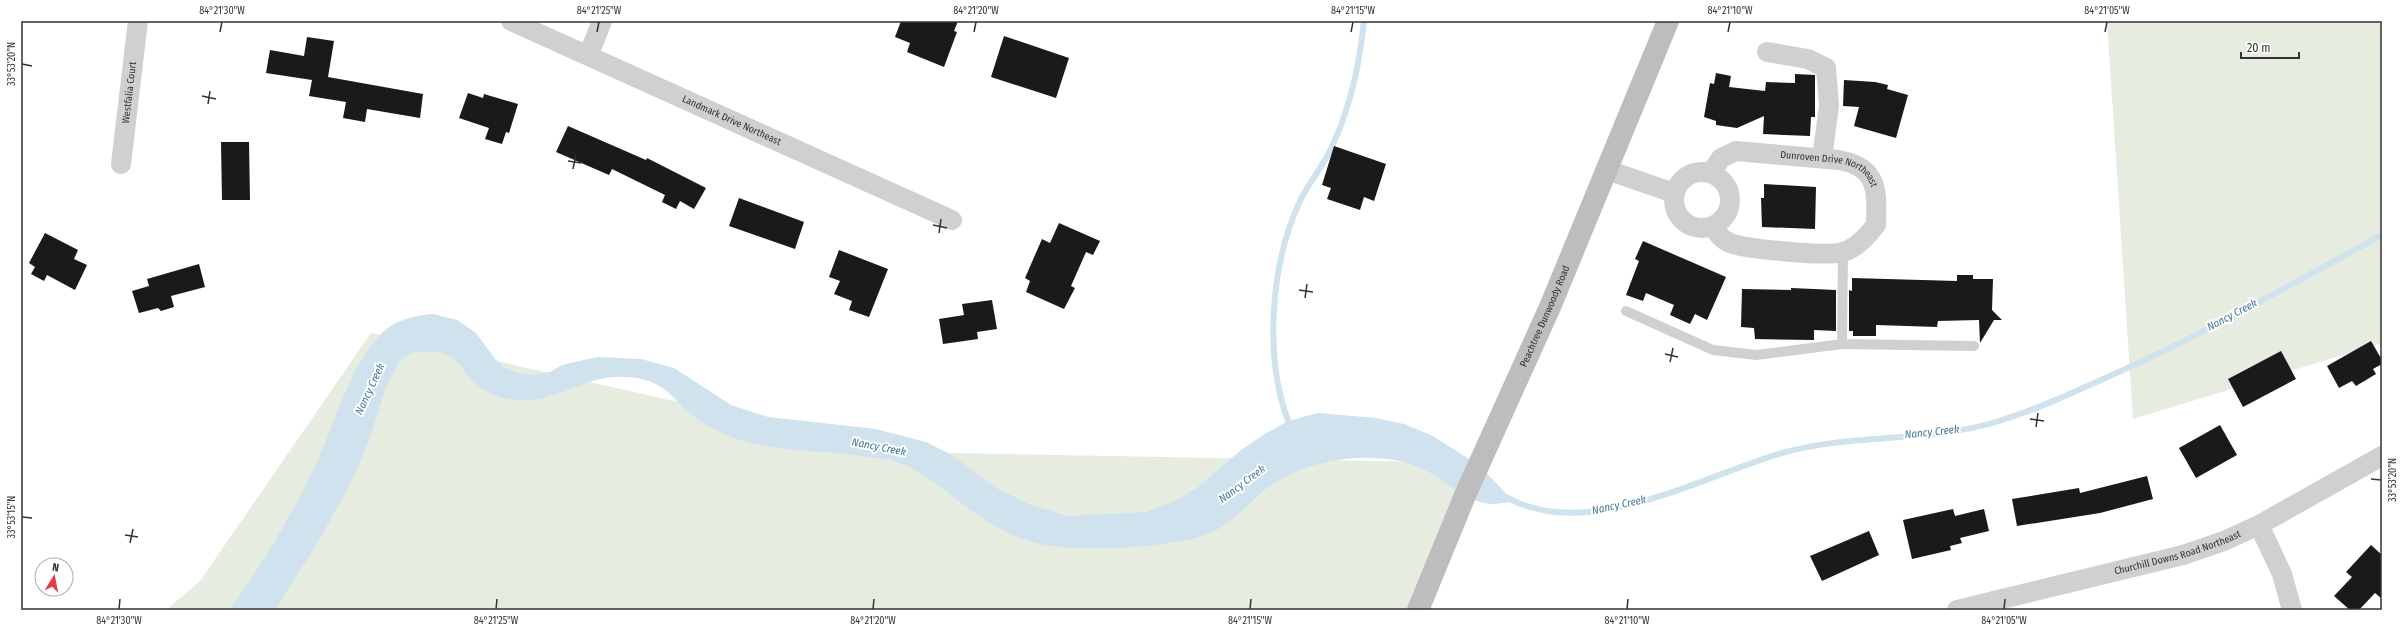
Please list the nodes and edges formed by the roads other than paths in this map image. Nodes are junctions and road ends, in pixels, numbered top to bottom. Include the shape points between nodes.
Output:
1 (138, 21) edge
2 (511, 21) edge
3 (602, 21) edge
4 (1668, 21) edge
5 (1767, 52) dead end
6 (589, 54) junction
7 (1822, 158) junction
8 (121, 164) dead end
9 (1607, 170) junction
10 (1711, 173) junction
11 (1674, 193) junction
12 (952, 220) dead end
13 (1713, 226) junction
14 (1843, 252) junction
15 (1626, 311) dead end
16 (1842, 344) junction
17 (1974, 346) dead end
18 (2382, 456) edge
19 (2259, 525) junction
20 (1418, 610) edge
21 (1957, 610) edge
22 (2292, 610) edge

1 - 8 street, Westfalia Court
2 - 6 street, Landmark Drive Northeast
3 - 6 street
4 - 9 main road, Peachtree Dunwoody Road
5 - 7 street via 1808,59 1826,68 1828,106
6 - 12 street, Landmark Drive Northeast
7 - 10 street, Dunroven Drive Northeast via 1736,151 1721,158
7 - 14 street, Dunroven Drive Northeast via 1855,162 1874,184 1876,225 1856,247
9 - 11 street
9 - 20 main road, Peachtree Dunwoody Road via 1466,493
10 - 11 street via 1699,172 1688,175 1680,181
10 - 13 street via 1724,182 1731,201 1727,215
11 - 13 street via 1674,207 1679,217 1690,226
13 - 14 street, Dunroven Drive Northeast via 1719,237 1732,244 1752,248 1828,254
14 - 16 lane
15 - 16 lane via 1713,350 1756,355
16 - 17 lane
18 - 19 street, Churchill Downs Road Northeast
19 - 21 street, Churchill Downs Road Northeast via 2183,556
19 - 22 street via 2282,574

